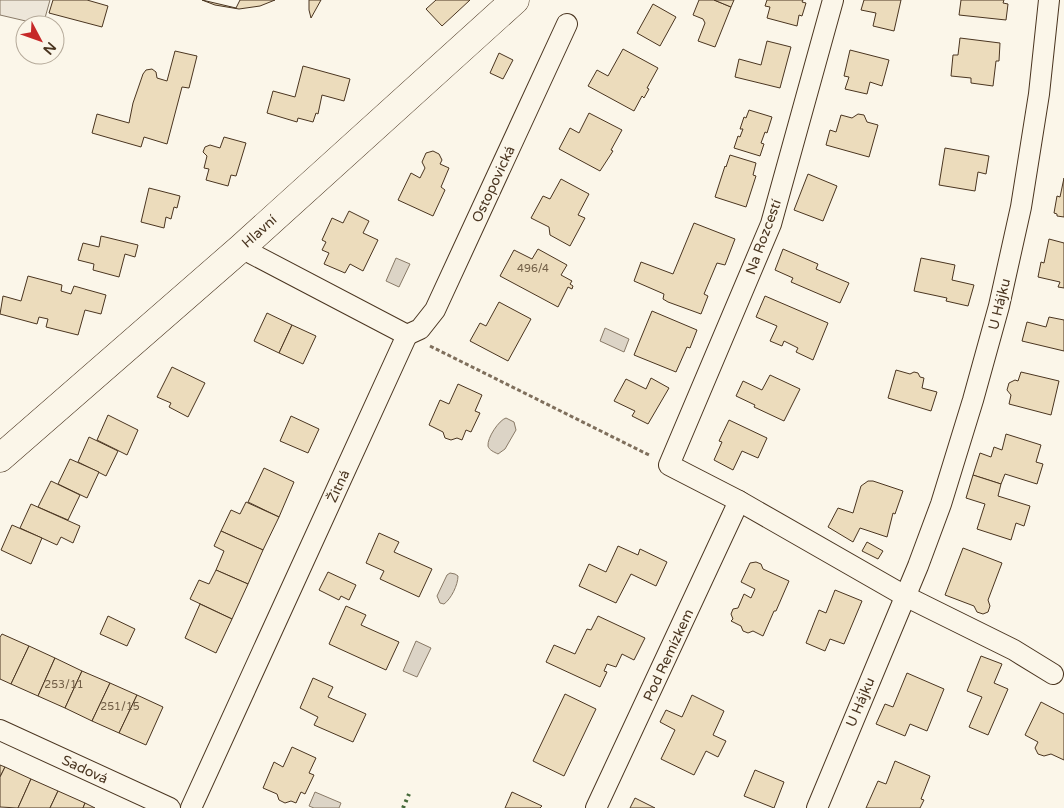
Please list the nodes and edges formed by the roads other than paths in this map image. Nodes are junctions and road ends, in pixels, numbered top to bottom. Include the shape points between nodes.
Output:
1 (515, 0) edge
2 (833, 0) edge
3 (1049, 0) edge
4 (567, 24) dead end
5 (241, 248) junction
6 (407, 335) junction
7 (0, 458) edge
8 (739, 501) junction
9 (905, 596) junction
10 (1053, 674) dead end
11 (0, 730) edge
12 (170, 808) edge
13 (191, 808) edge
14 (596, 808) edge
15 (817, 808) edge

1 - 5 street, Hlavní
2 - 8 street, Na Rozcestí via 771,224 669,465
3 - 9 street, U Hájku via 1039,94 1021,207 999,306 941,504
4 - 6 street, Ostopovická via 435,310 420,330
5 - 6 street
5 - 7 street, Hlavní
6 - 13 street, Žitná
8 - 9 street
8 - 14 street, Pod Remízkem
9 - 10 street via 1014,650
9 - 15 street, U Hájku
11 - 12 street, Sadová

